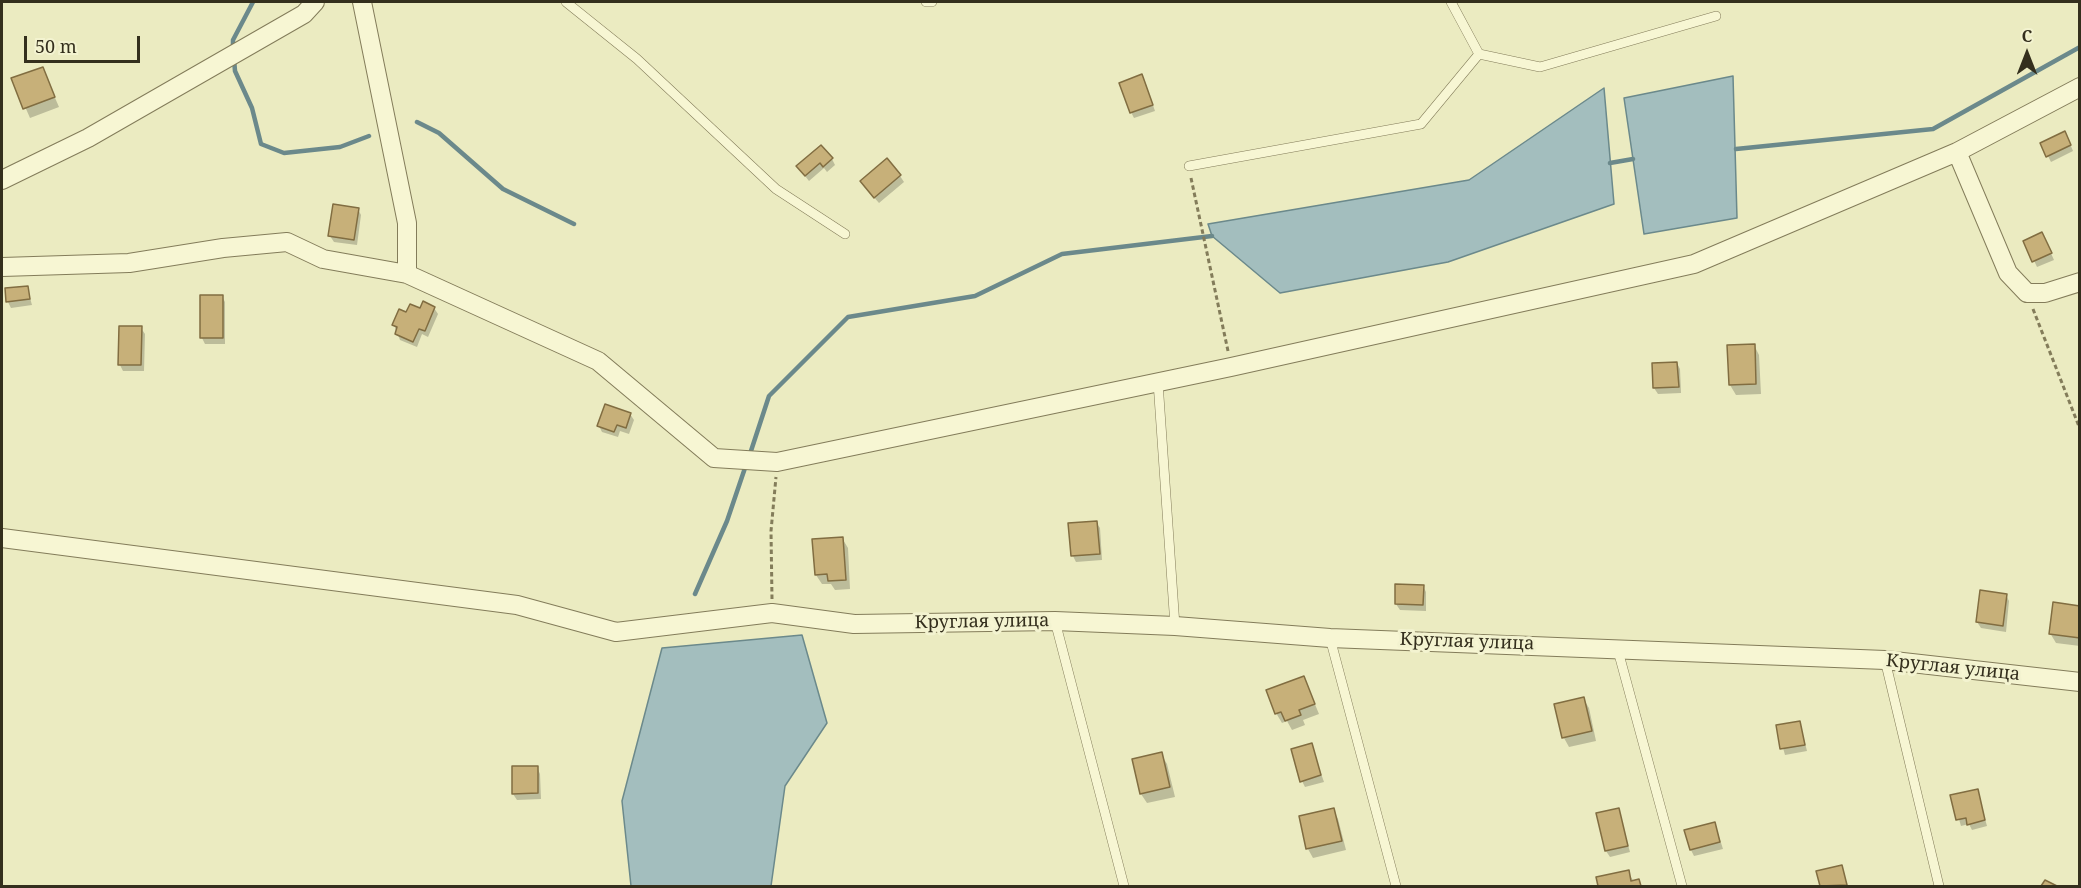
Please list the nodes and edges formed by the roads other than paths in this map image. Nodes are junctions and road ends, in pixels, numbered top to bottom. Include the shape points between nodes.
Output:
1 (315, 2) edge
2 (362, 2) edge
3 (566, 2) edge
4 (926, 2) edge
5 (932, 2) edge
6 (1451, 2) edge
7 (1716, 16) dead end
8 (1479, 54) junction
9 (2079, 87) edge
10 (1957, 152) junction
11 (1189, 166) road end
12 (2, 180) edge
13 (845, 234) dead end
14 (2, 267) edge
15 (407, 274) junction
16 (2079, 282) edge
17 (1158, 382) junction
18 (2, 538) edge
19 (1055, 621) junction
20 (1175, 626) junction
21 (1330, 638) junction
22 (1617, 647) junction
23 (1885, 660) junction
24 (2079, 682) edge
25 (1124, 886) edge
26 (1396, 886) edge
27 (1682, 886) edge
28 (1939, 886) edge

1 - 12 street via 304,14 88,138
2 - 15 street via 407,223
3 - 13 lane via 637,59 776,189
4 - 5 lane
6 - 8 lane
7 - 8 lane via 1540,67
8 - 11 lane via 1421,124
9 - 10 street
10 - 16 street via 2008,273 2027,294 2045,293
10 - 17 street via 1694,264
14 - 15 street via 129,263 287,242 323,259
15 - 17 street via 598,361 714,458 777,462
17 - 20 lane
18 - 19 street, Круглая улица via 517,605 616,632 772,613 854,624
19 - 20 street, Круглая улица
19 - 25 lane
20 - 21 street, Круглая улица
21 - 22 street, Круглая улица
21 - 26 lane
22 - 23 street, Круглая улица
22 - 27 lane
23 - 24 street, Круглая улица
23 - 28 lane

